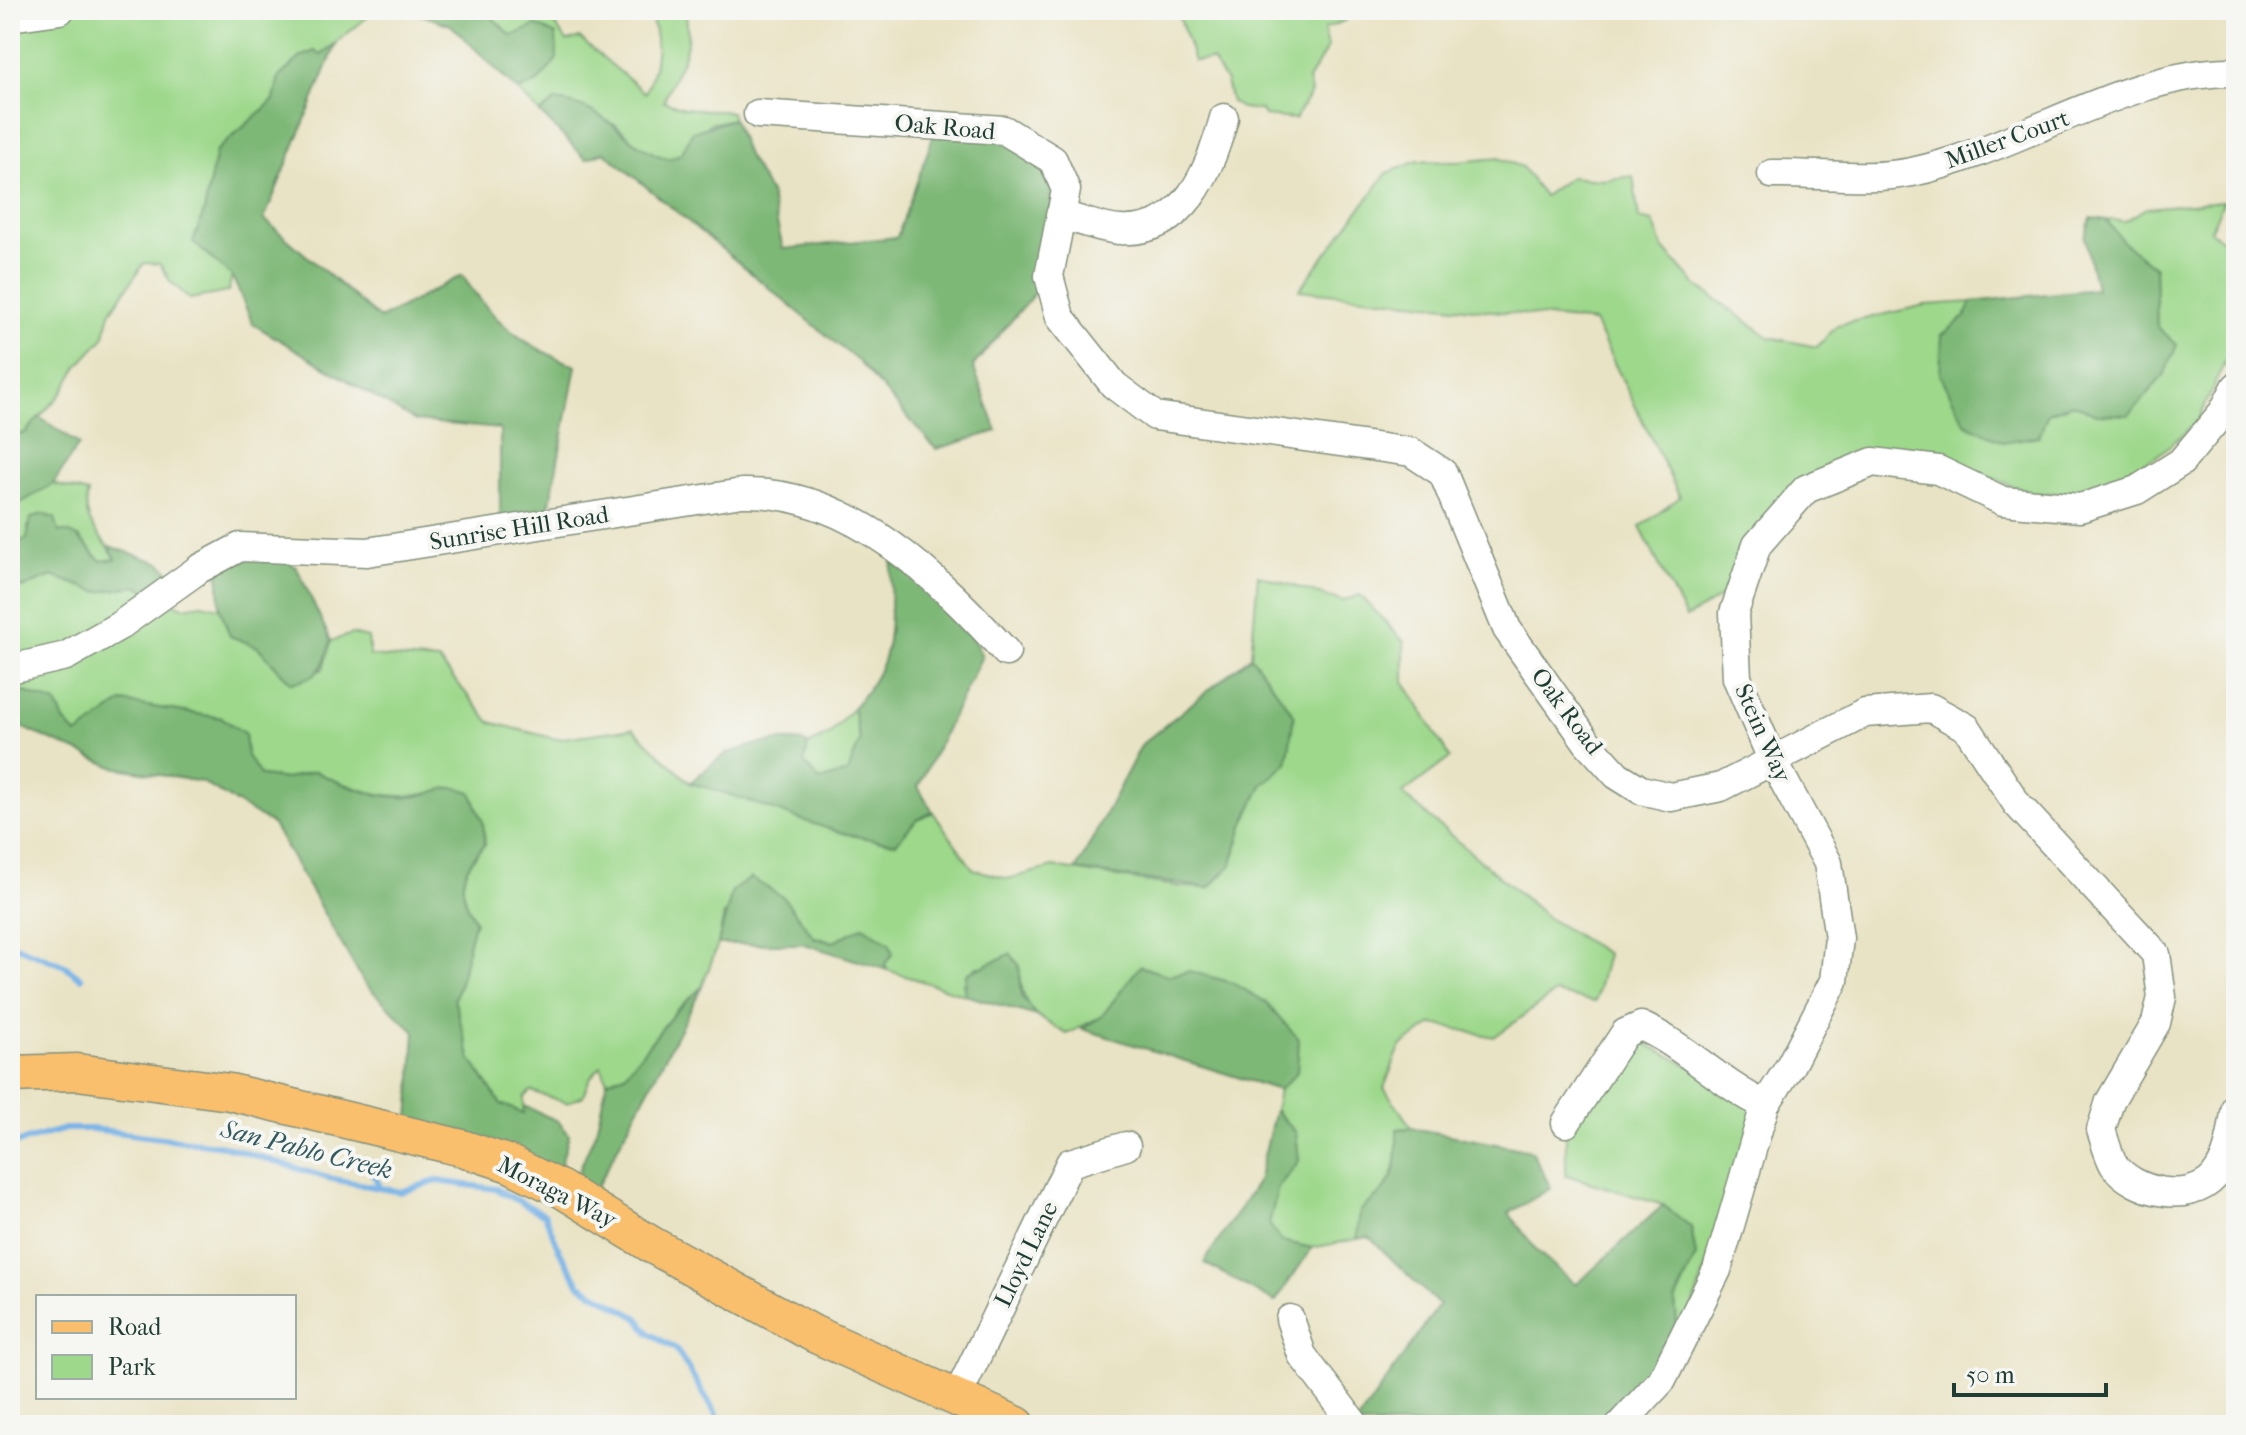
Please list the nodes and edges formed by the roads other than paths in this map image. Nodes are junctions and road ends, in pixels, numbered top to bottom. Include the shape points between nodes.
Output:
1 (60, 10) edge
2 (10, 17) edge
3 (2236, 72) edge
4 (758, 114) dead end
5 (1224, 118) dead end
6 (1772, 174) dead end
7 (1060, 215) junction
8 (2236, 387) edge
9 (1006, 652) dead end
10 (10, 669) edge
11 (1772, 759) junction
12 (10, 1074) edge
13 (1765, 1105) junction
14 (2236, 1107) edge
15 (1566, 1123) dead end
16 (1126, 1146) dead end
17 (1290, 1319) dead end
18 (957, 1397) junction
19 (1017, 1425) edge
20 (1355, 1425) edge
21 (1620, 1425) edge

1 - 2 street
3 - 6 street, Miller Court via 2200,71 1911,172
4 - 7 street, Oak Road via 1004,130 1053,160 1066,190
5 - 7 street via 1197,192 1161,224 1120,230
7 - 11 street, Oak Road via 1049,276 1060,317 1114,385 1155,416 1411,452 1443,473 1507,629 1587,742 1617,775 1641,790 1671,797 1721,787
8 - 11 street, Stein Way via 2223,412 2181,462 2137,490 2080,508 2003,501 1938,470 1873,462 1806,489 1757,545 1734,613 1737,678
9 - 10 street, Sunrise Hill Road via 949,591 901,551 853,522 768,492 367,552 240,547 66,656
11 - 13 street, Stein Way via 1828,863 1839,938 1834,981
11 - 14 street, Oak Road via 1865,713 1931,708 1967,728 2017,804 2156,954 2162,997 2156,1023 2110,1101 2101,1130 2115,1166 2135,1182 2168,1193 2190,1193 2213,1178 2227,1153
12 - 18 main road, Moraga Way via 77,1072 230,1092 510,1164 814,1334
13 - 15 street via 1738,1092 1666,1037 1641,1026 1625,1033
13 - 21 street, Stein Way via 1717,1270 1662,1380
16 - 18 street, Lloyd Lane via 1070,1163
17 - 20 street via 1302,1355
18 - 19 main road, Moraga Way

